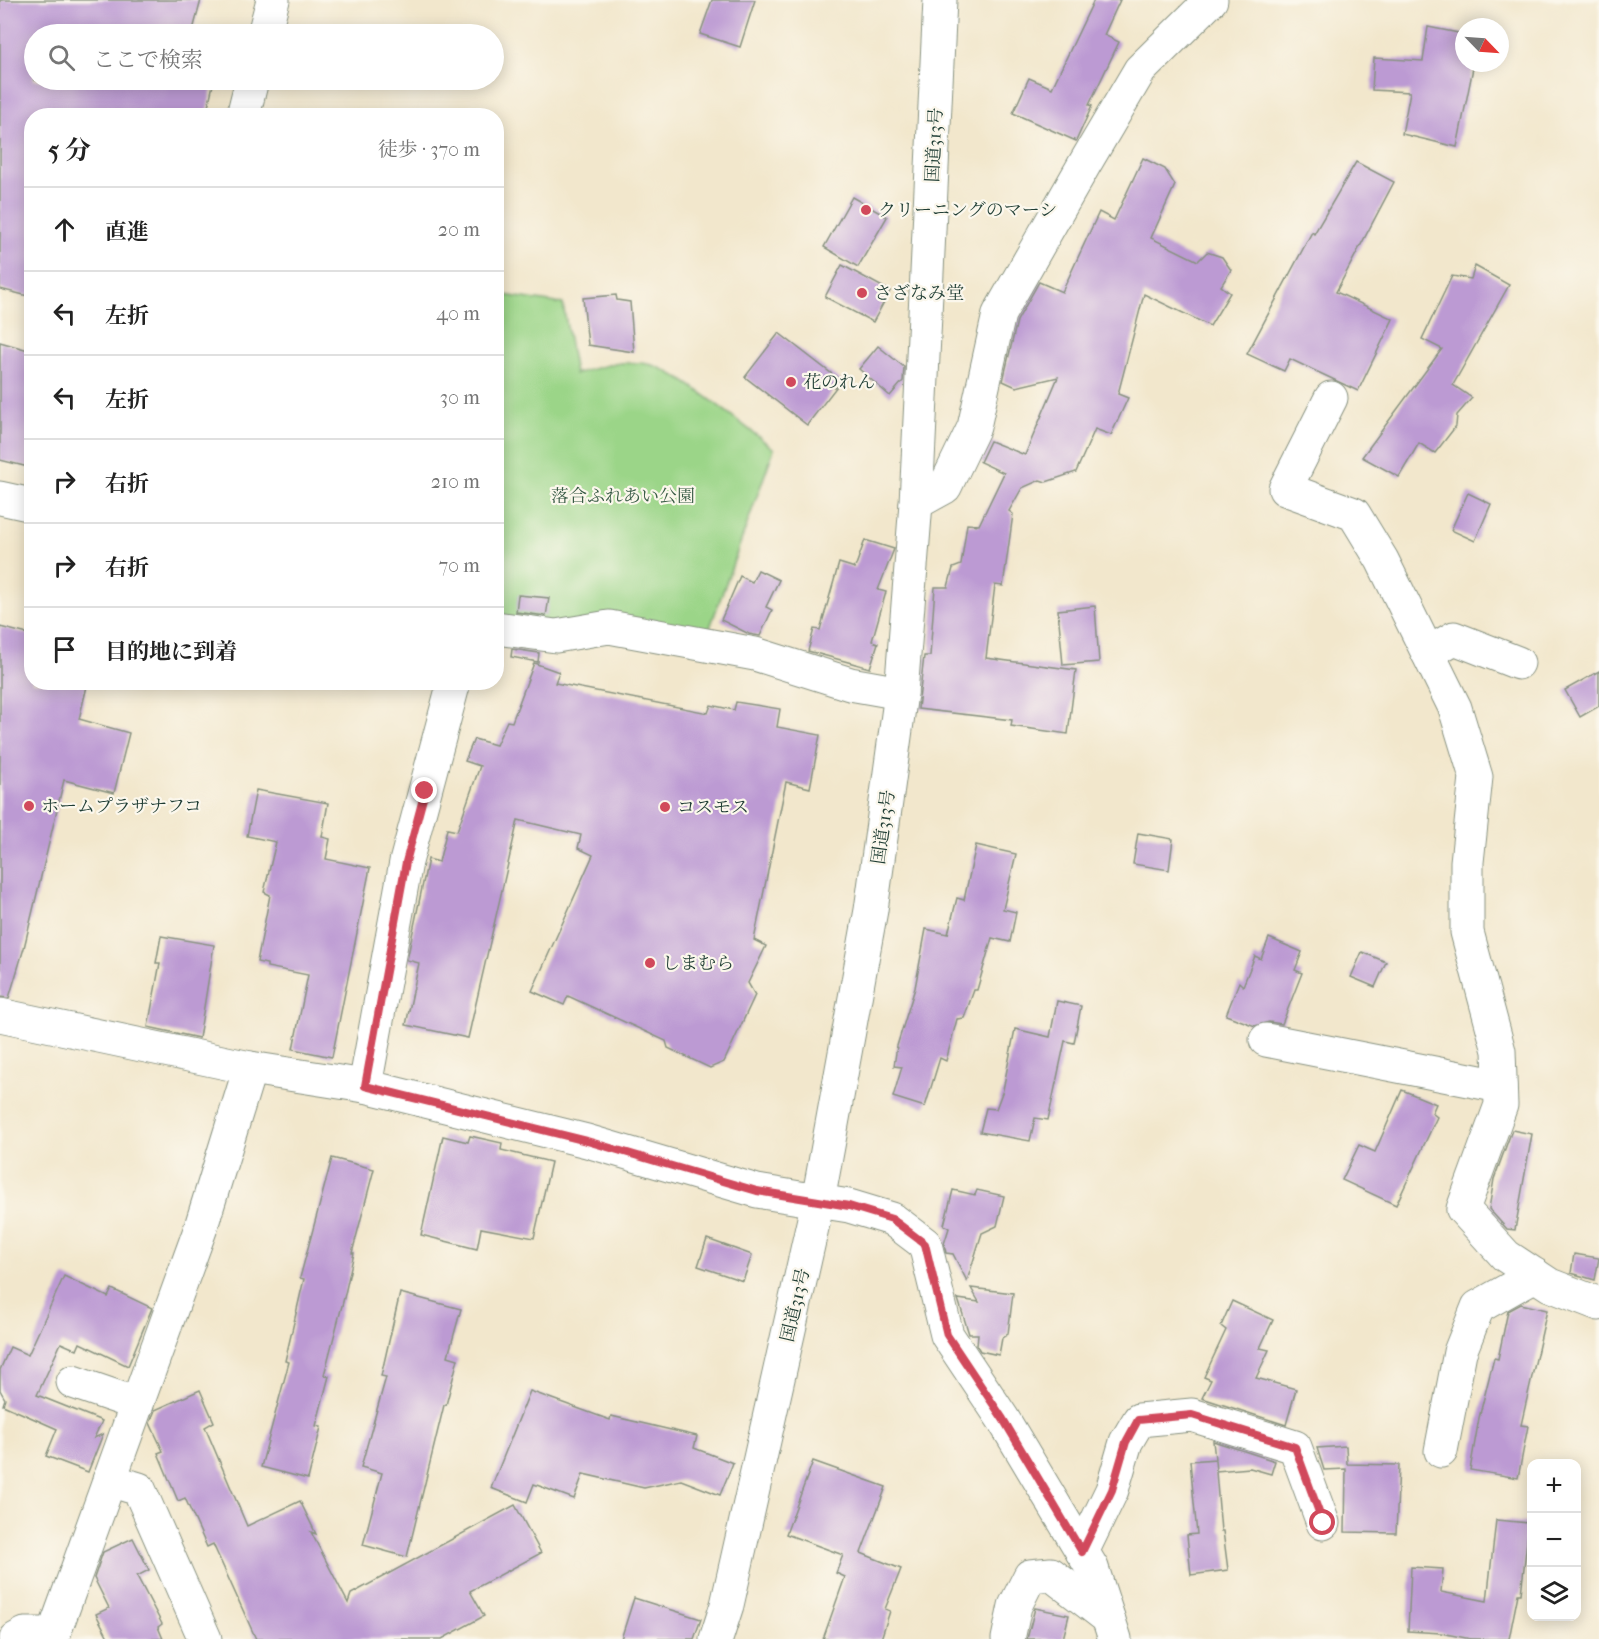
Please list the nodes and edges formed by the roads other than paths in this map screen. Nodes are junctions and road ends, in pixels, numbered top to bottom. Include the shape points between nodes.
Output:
1 (273, 0) edge
2 (940, 0) edge
3 (1211, 0) edge
4 (267, 24) edge
5 (250, 90) edge
6 (245, 108) edge
7 (1331, 398) dead end
8 (0, 498) edge
9 (24, 503) edge
10 (916, 503) junction
11 (504, 629) edge
12 (1428, 653) junction
13 (1518, 663) dead end
14 (452, 690) edge
15 (902, 693) junction
16 (0, 1015) edge
17 (1266, 1040) dead end
18 (250, 1068) junction
19 (365, 1086) junction
20 (1500, 1086) junction
21 (818, 1201) junction
22 (1535, 1275) junction
23 (1599, 1304) edge
24 (74, 1382) dead end
25 (137, 1404) junction
26 (1441, 1451) dead end
27 (109, 1480) junction
28 (1323, 1523) dead end
29 (1082, 1552) junction
30 (1112, 1628) edge
31 (53, 1636) edge
32 (16, 1639) edge
33 (205, 1639) edge
34 (716, 1639) edge
35 (1008, 1639) edge

1 - 4 main road
2 - 10 main road, 国道313号
3 - 10 main road via 1140,70 999,314 974,427 945,487
5 - 6 main road
7 - 12 main road via 1285,489 1354,514 1382,560
8 - 9 main road
10 - 15 main road, 国道313号
11 - 15 main road via 556,636 609,627 754,654 850,684
12 - 13 main road via 1454,638
12 - 20 main road via 1455,708 1476,777 1467,862 1467,932 1499,1052
14 - 19 main road via 406,862
15 - 21 main road, 国道313号 via 871,910
16 - 18 main road
17 - 20 main road
18 - 19 main road
18 - 25 main road via 200,1230
19 - 21 main road via 587,1141 757,1191
20 - 22 main road via 1501,1105 1463,1209 1506,1256
21 - 29 main road via 892,1219 925,1244 947,1335 1003,1419
21 - 34 main road, 国道313号 via 727,1605
22 - 23 main road
22 - 26 main road via 1478,1307 1460,1352
24 - 25 main road
25 - 27 main road
27 - 31 main road
27 - 33 main road via 139,1490
28 - 29 main road via 1295,1447 1192,1415 1138,1420 1126,1442 1112,1490
29 - 30 main road via 1092,1568
30 - 35 main road via 1051,1574 1030,1576 1015,1606
31 - 32 main road via 25,1634

